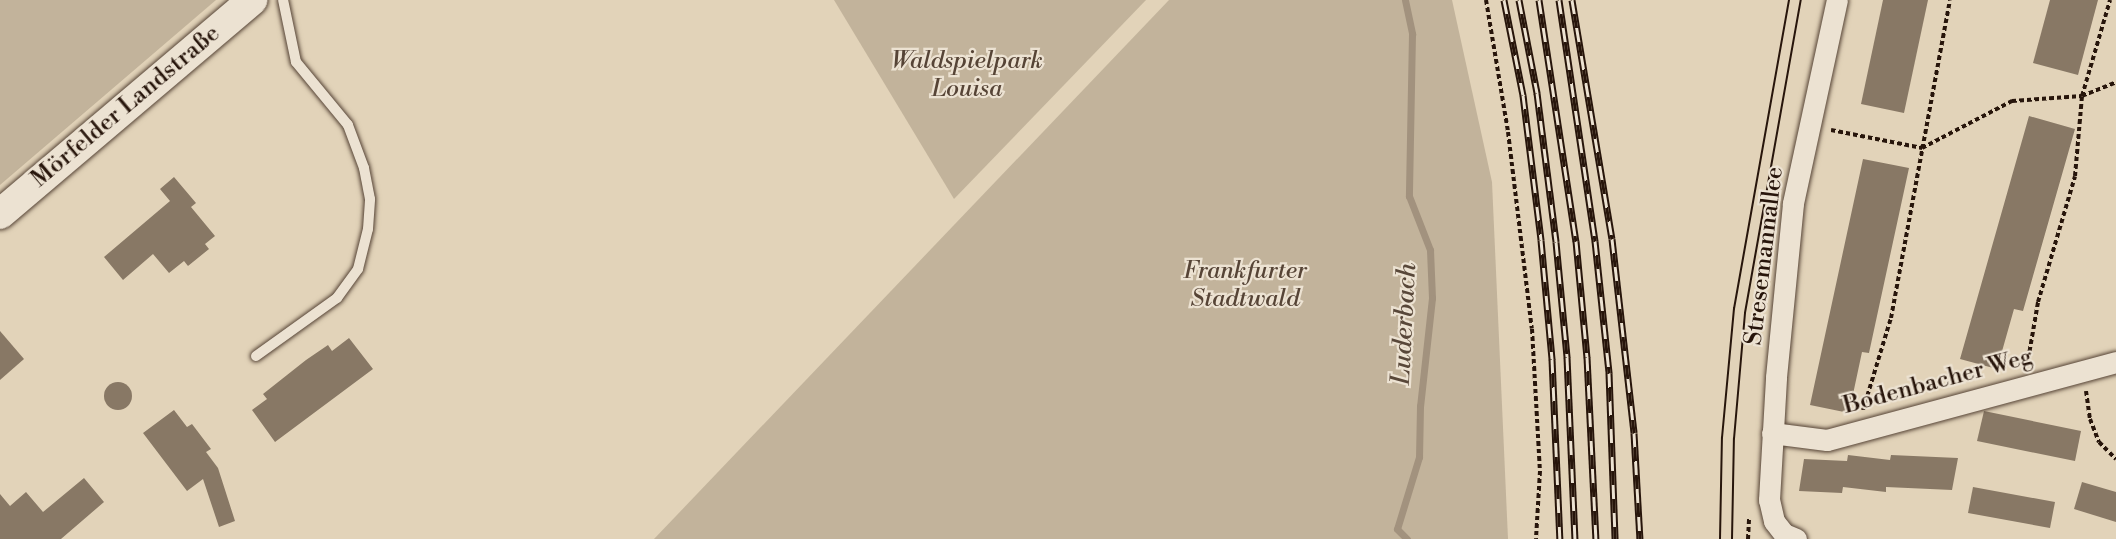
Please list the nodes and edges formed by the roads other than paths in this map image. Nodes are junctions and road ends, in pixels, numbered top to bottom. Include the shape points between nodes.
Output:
1 (252, 0) edge
2 (284, 0) edge
3 (1837, 0) edge
4 (0, 214) edge
5 (256, 356) dead end
6 (2116, 362) edge
7 (1773, 433) junction
8 (1796, 539) edge

1 - 4 main road, Mörfelder Landstraße
2 - 5 lane via 296,62 348,125 364,168 370,199 368,229 358,269 337,298
3 - 7 street, Stresemannallee via 1793,203
6 - 7 street, Bodenbacher Weg via 1827,440
7 - 8 street, Stresemannallee via 1768,500 1774,520 1784,534

